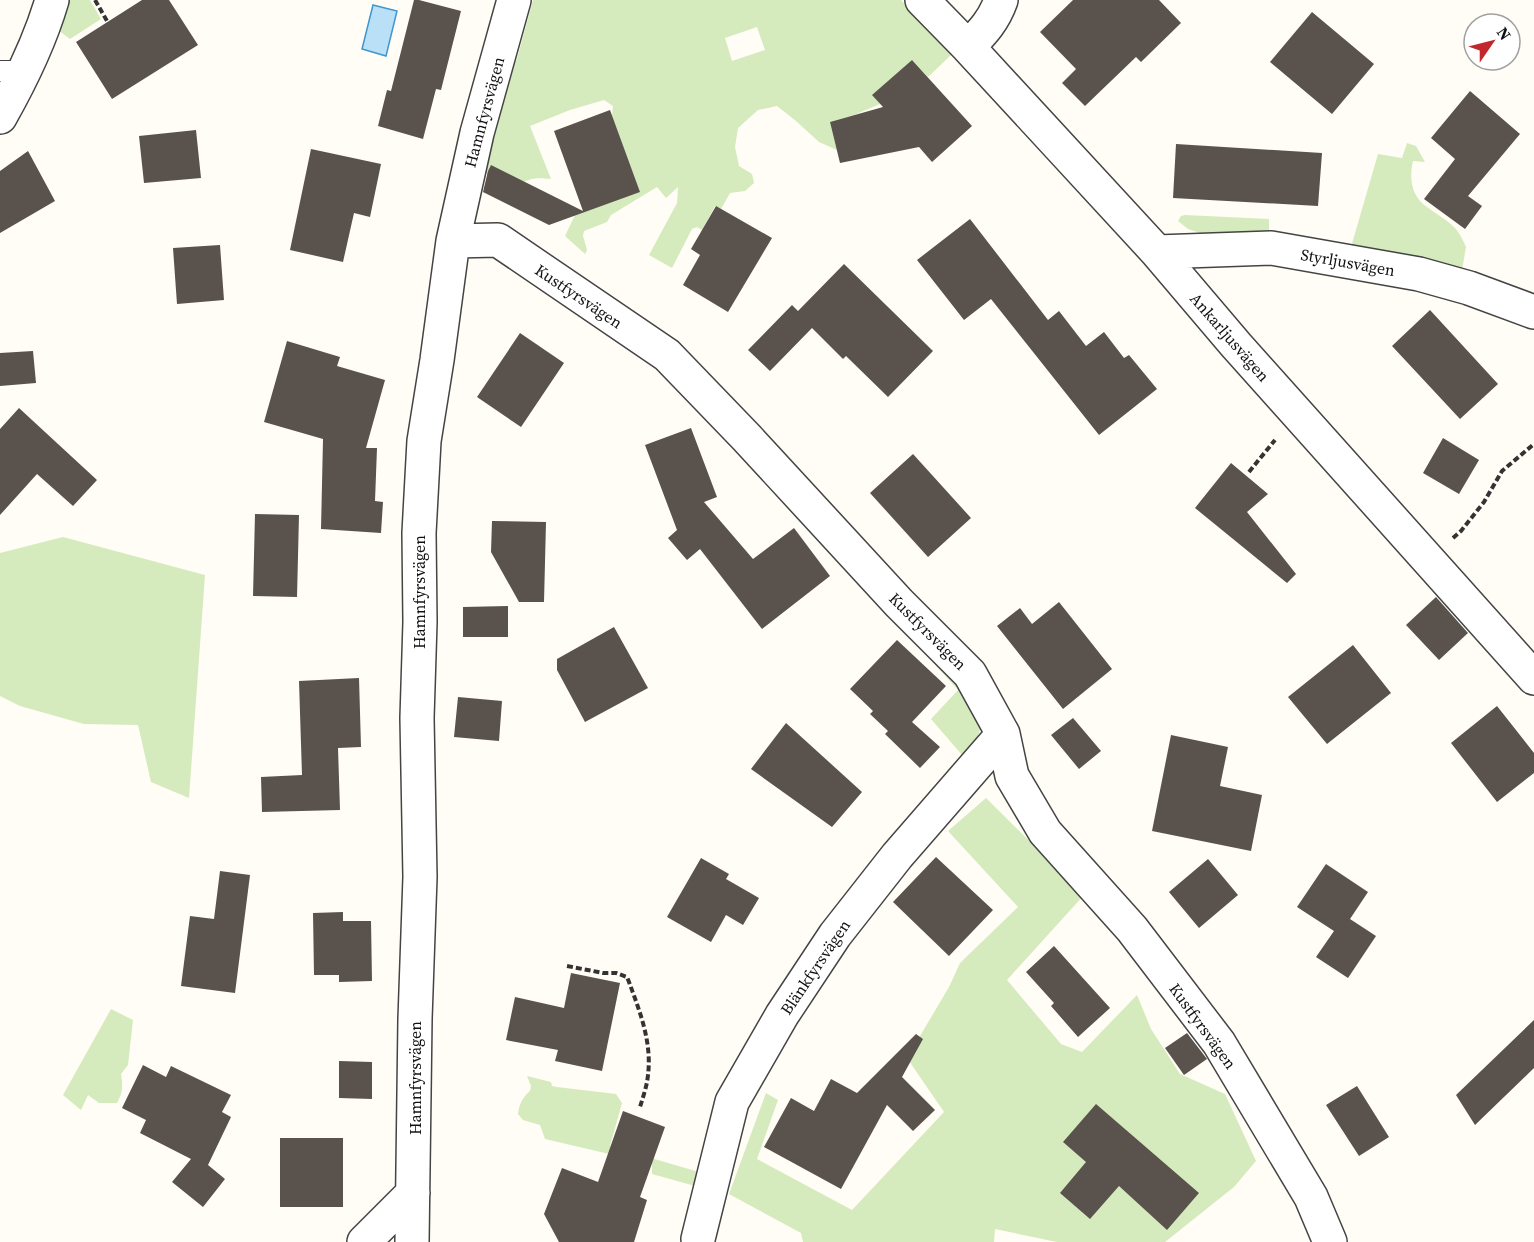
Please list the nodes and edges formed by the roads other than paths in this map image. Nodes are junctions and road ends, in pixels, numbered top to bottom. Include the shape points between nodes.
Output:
1 (52, 0) edge
2 (514, 0) edge
3 (922, 0) edge
4 (1001, 0) edge
5 (968, 47) junction
6 (12, 71) edge
7 (0, 117) edge
8 (453, 242) junction
9 (1157, 252) junction
10 (1534, 312) edge
11 (1534, 678) edge
12 (1003, 734) junction
13 (413, 1193) junction
14 (698, 1239) dead end
15 (364, 1242) edge
16 (412, 1242) edge
17 (1330, 1242) edge

1 - 6 street via 39,37
2 - 8 street, Hamnfyrsvägen via 477,133
3 - 5 street, Ankarljusvägen
4 - 5 street via 986,29
5 - 9 street, Ankarljusvägen
6 - 7 street
8 - 12 street, Kustfyrsvägen via 498,240 667,355 898,603 970,674
8 - 13 street, Hamnfyrsvägen via 424,441 419,514 420,877
9 - 10 street, Styrljusvägen via 1271,248 1419,274
9 - 11 street, Ankarljusvägen
12 - 14 street, Blänkfyrsvägen via 863,898 782,1016 732,1102
12 - 17 street, Kustfyrsvägen via 1012,776 1045,832 1132,929 1219,1043 1311,1197
13 - 15 street
13 - 16 street, Hamnfyrsvägen

